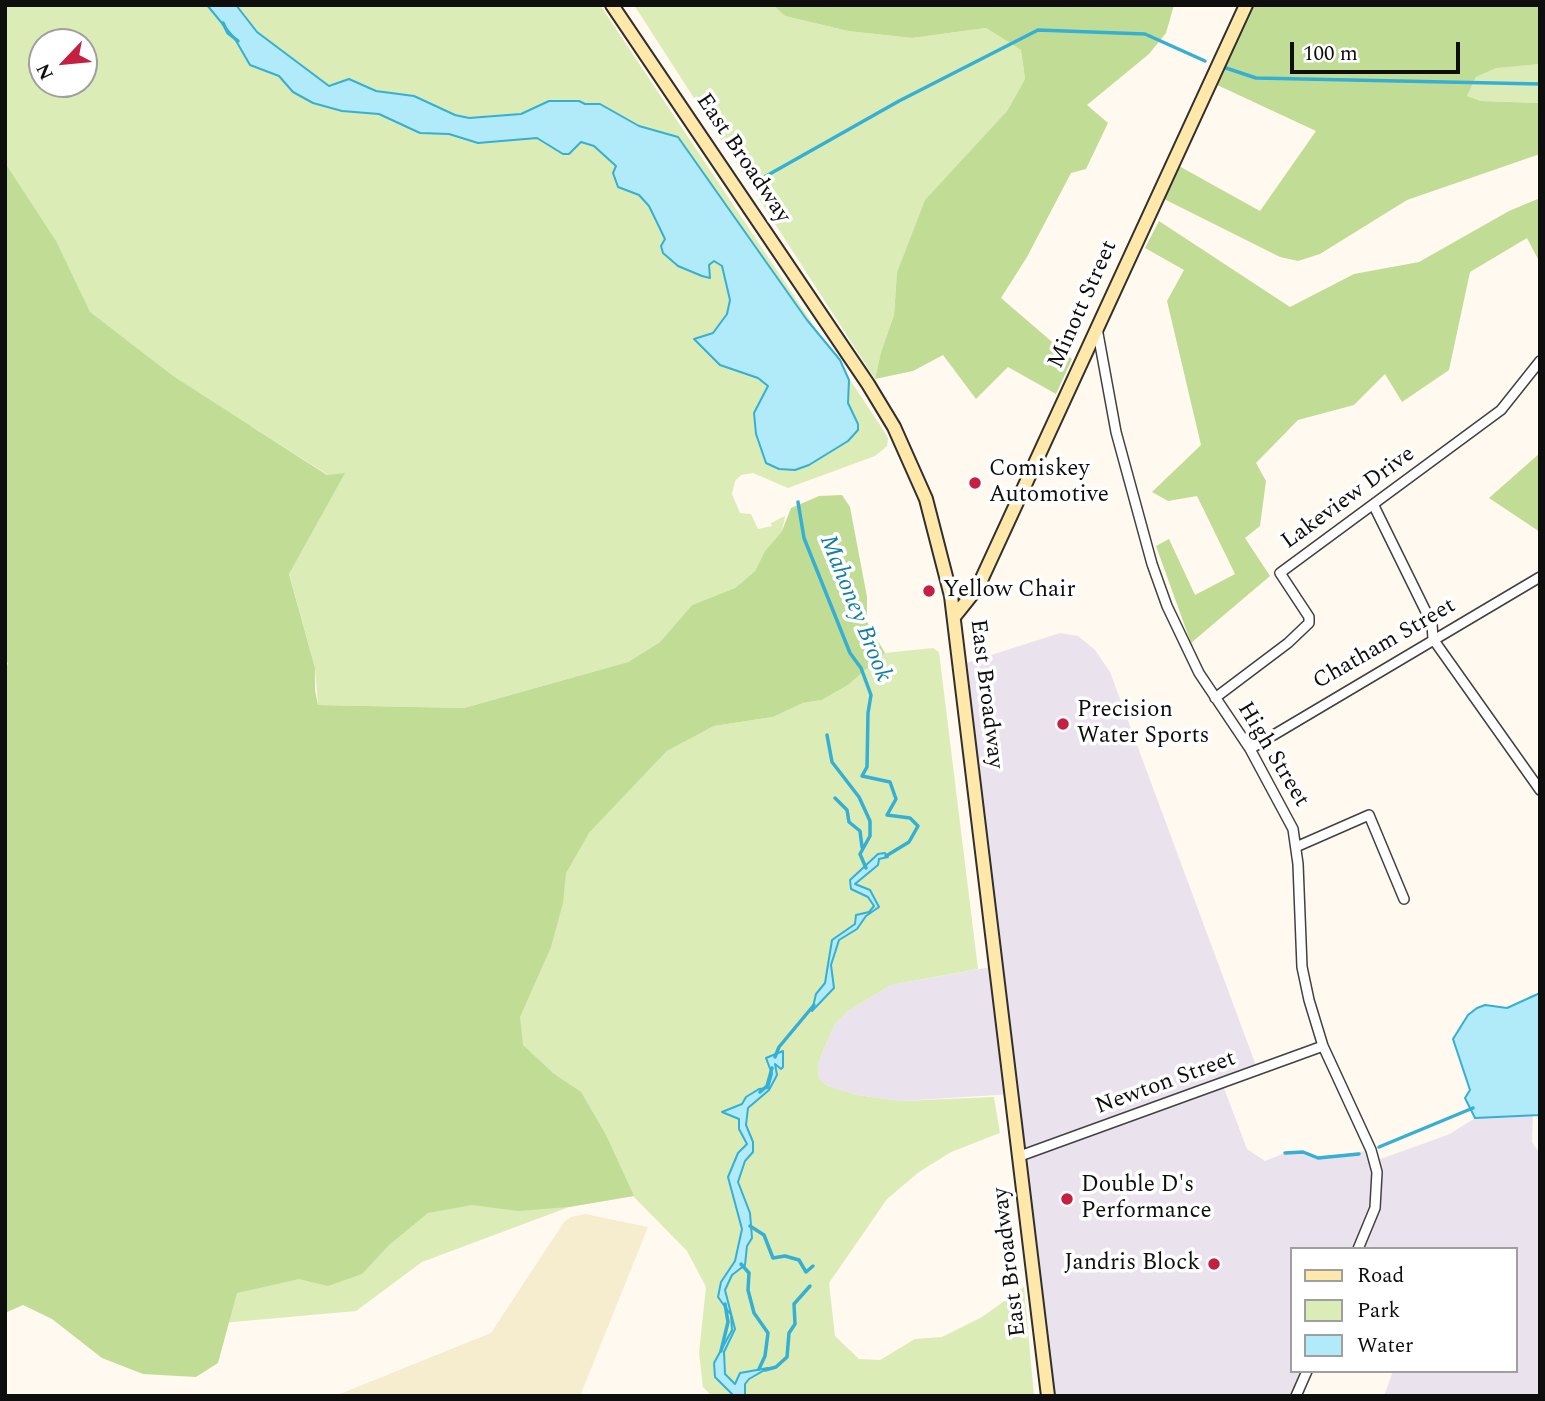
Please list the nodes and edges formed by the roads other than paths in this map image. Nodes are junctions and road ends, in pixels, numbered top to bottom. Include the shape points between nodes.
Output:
1 (612, 5) edge
2 (1246, 5) edge
3 (1097, 327) junction
4 (1540, 361) edge
5 (1374, 506) junction
6 (1540, 577) edge
7 (954, 617) junction
8 (1433, 639) junction
9 (1215, 698) junction
10 (1250, 749) junction
11 (1540, 790) edge
12 (1296, 847) junction
13 (1404, 900) dead end
14 (1323, 1046) junction
15 (1020, 1156) junction
16 (1359, 1247) edge
17 (1306, 1373) edge
18 (1048, 1396) edge
19 (1296, 1396) edge

1 - 7 main road, East Broadway via 894,427 926,499 941,547
2 - 3 main road, Minott Street
3 - 7 main road, Minott Street via 978,587
3 - 9 street, High Street via 1116,432 1152,564 1184,645
4 - 5 street, Lakeview Drive via 1501,410
5 - 8 street via 1432,624
5 - 9 street, Lakeview Drive via 1280,573 1309,623
6 - 8 street, Chatham Street
7 - 15 main road, East Broadway
8 - 10 street, Chatham Street
8 - 11 street
9 - 10 street, High Street
10 - 12 street, High Street via 1283,805
12 - 13 street via 1369,815
12 - 14 street, High Street via 1302,968
14 - 15 street, Newton Street
14 - 16 street, High Street via 1377,1172 1375,1208
15 - 18 main road, East Broadway
17 - 19 street

